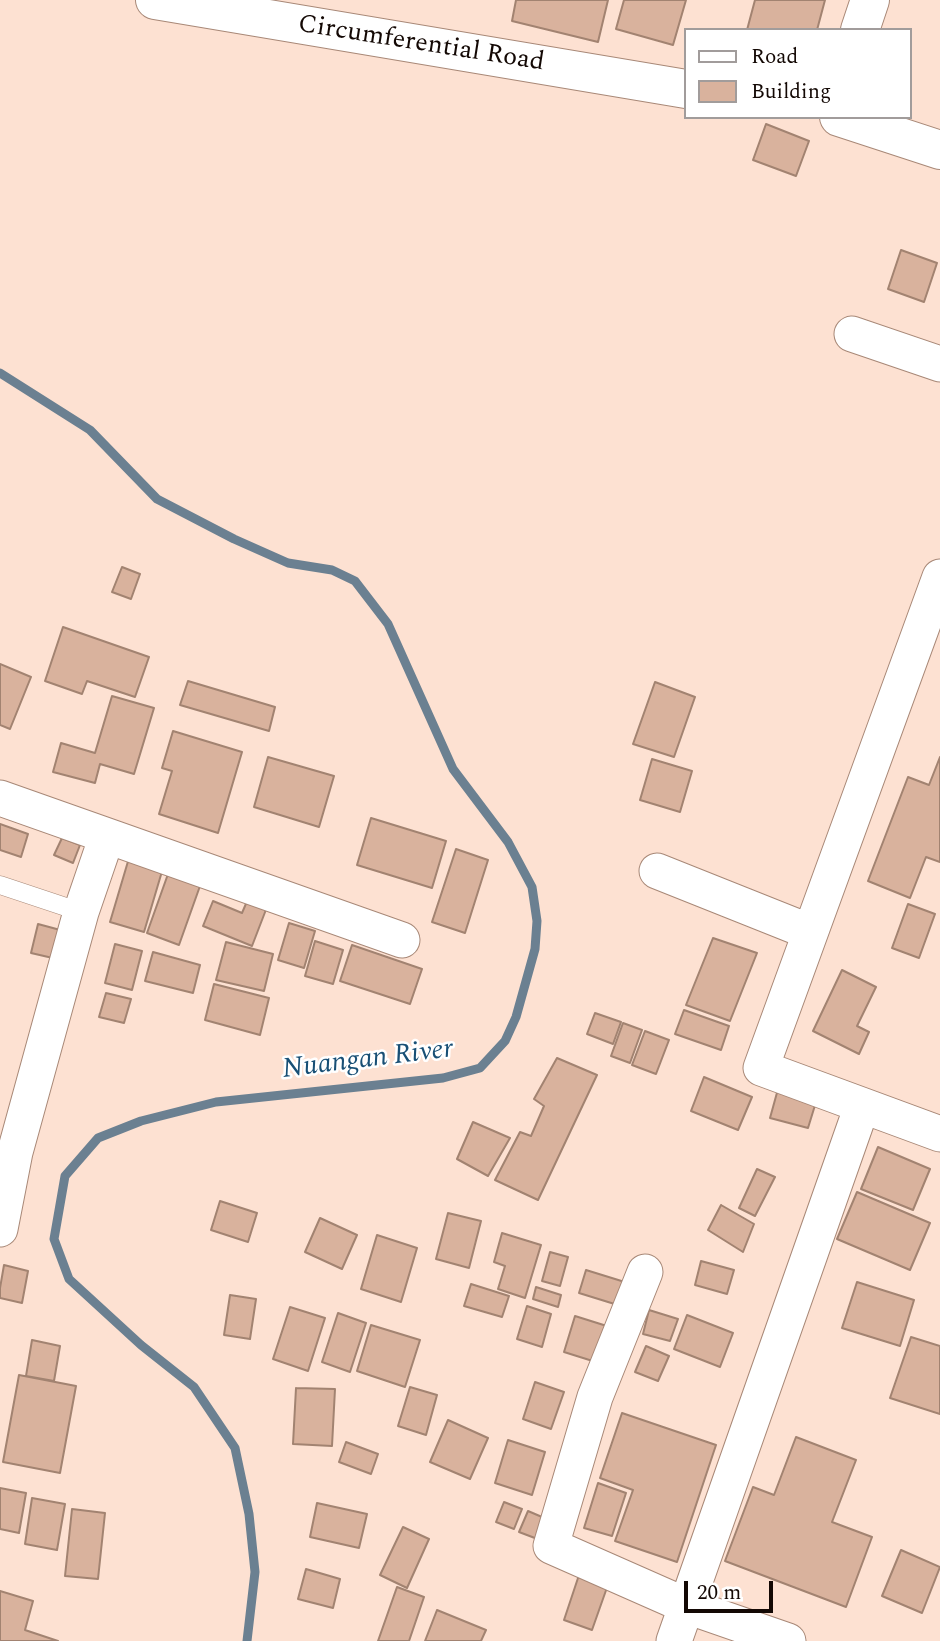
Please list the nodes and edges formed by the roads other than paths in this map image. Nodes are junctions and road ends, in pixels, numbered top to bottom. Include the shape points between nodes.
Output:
1 (155, 0) edge
2 (870, 0) edge
3 (861, 28) edge
4 (684, 89) edge
5 (845, 119) edge
6 (940, 150) edge
7 (852, 334) dead end
8 (940, 364) edge
9 (940, 577) edge
10 (0, 798) edge
11 (107, 836) junction
12 (657, 871) dead end
13 (0, 885) edge
14 (81, 912) junction
15 (810, 932) junction
16 (402, 940) dead end
17 (862, 1106) junction
18 (940, 1134) edge
19 (0, 1229) edge
20 (645, 1272) dead end
21 (687, 1606) junction
22 (674, 1641) edge
23 (788, 1641) edge

1 - 4 street, Circumferential Road
2 - 3 street
5 - 6 street
7 - 8 street
9 - 15 street
10 - 11 street
11 - 14 street
11 - 16 street
12 - 15 street
13 - 14 lane
14 - 19 street via 15,1152
15 - 17 street via 761,1068
17 - 18 street
17 - 21 street
20 - 21 street via 596,1397 551,1546
21 - 22 street
21 - 23 street

